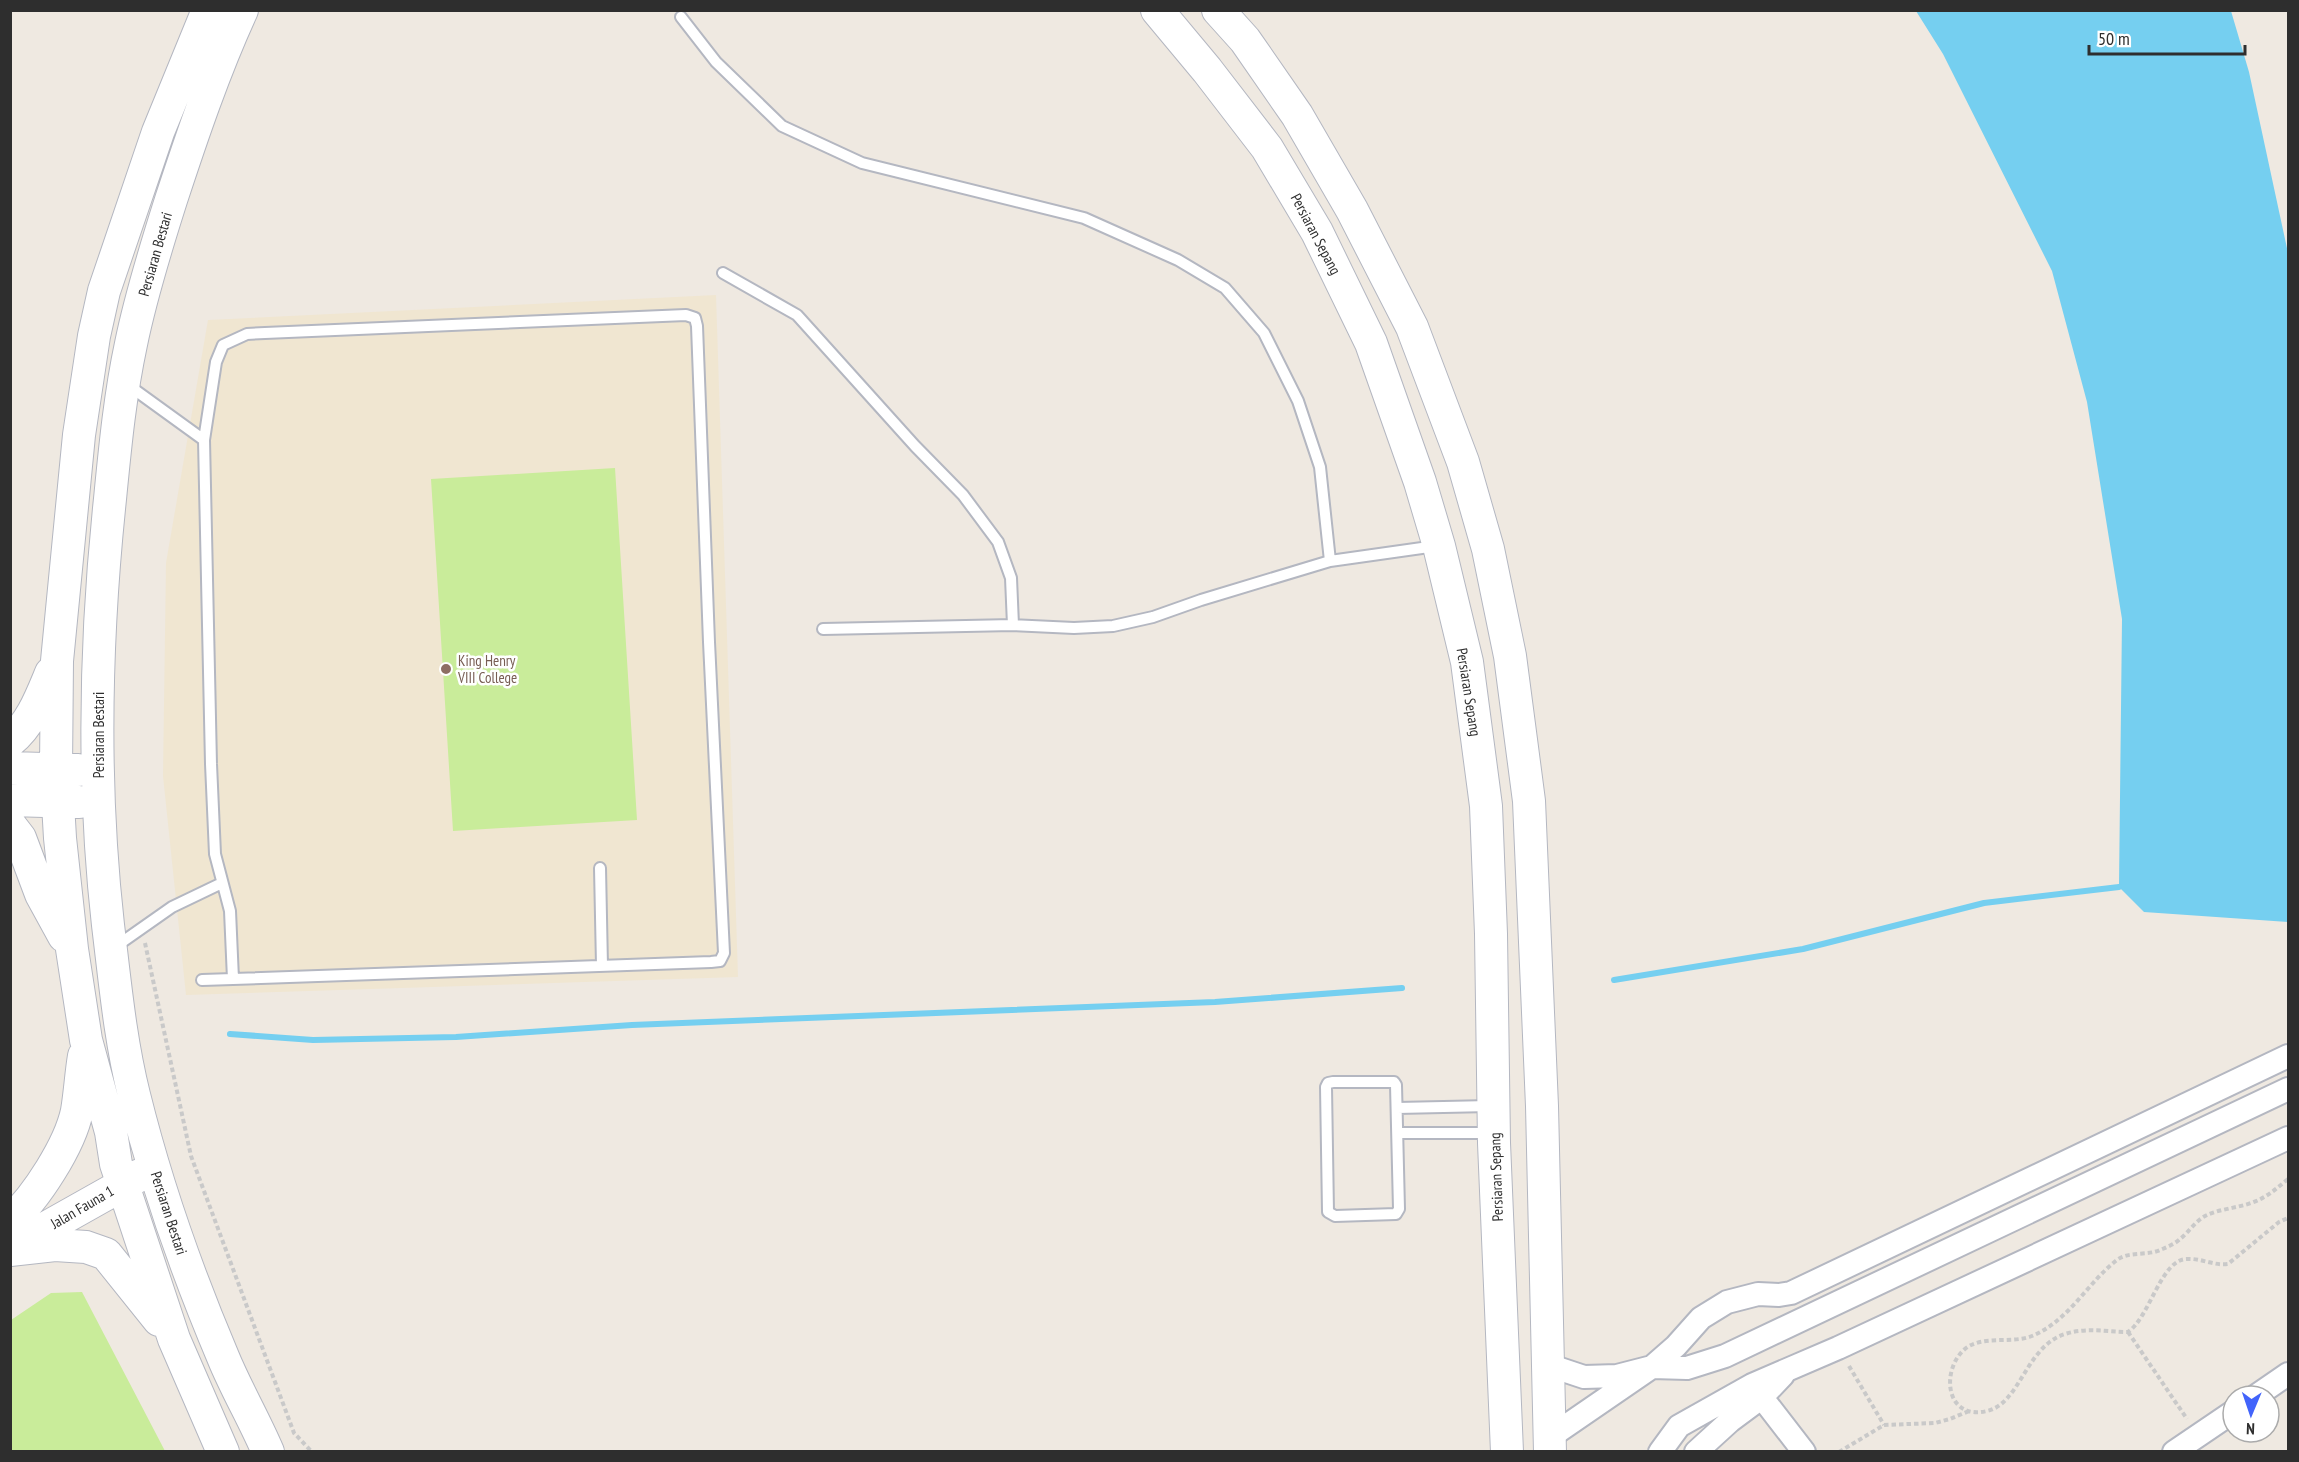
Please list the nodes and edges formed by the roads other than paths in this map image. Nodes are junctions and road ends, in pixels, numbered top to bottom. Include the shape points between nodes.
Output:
1 (208, 10) edge
2 (242, 10) edge
3 (1157, 10) edge
4 (1218, 10) edge
5 (681, 16) dead end
6 (723, 273) dead end
7 (125, 383) junction
8 (204, 440) junction
9 (1439, 546) junction
10 (1330, 561) junction
11 (1012, 625) junction
12 (823, 629) dead end
13 (57, 661) junction
14 (10, 741) edge
15 (10, 768) edge
16 (56, 770) junction
17 (97, 770) junction
18 (10, 800) edge
19 (58, 801) junction
20 (98, 802) junction
21 (10, 825) edge
22 (600, 868) dead end
23 (222, 884) junction
24 (72, 949) junction
25 (111, 950) junction
26 (602, 966) junction
27 (233, 979) junction
28 (202, 980) dead end
29 (86, 1040) junction
30 (2289, 1056) edge
31 (2289, 1089) edge
32 (1542, 1106) junction
33 (1397, 1108) junction
34 (1494, 1120) junction
35 (1398, 1133) junction
36 (2289, 1138) edge
37 (152, 1159) junction
38 (119, 1174) junction
39 (10, 1222) edge
40 (13, 1253) edge
41 (174, 1339) junction
42 (1548, 1365) junction
43 (1652, 1367) junction
44 (2289, 1374) edge
45 (2274, 1384) edge
46 (1757, 1392) junction
47 (2221, 1420) edge
48 (1507, 1443) edge
49 (1550, 1444) edge
50 (223, 1452) edge
51 (267, 1452) edge
52 (1660, 1452) edge
53 (1696, 1452) edge
54 (1804, 1452) edge
55 (2174, 1452) edge

1 - 13 street via 158,132 104,291 93,336
2 - 7 street, Persiaran Bestari via 190,139 153,256 130,345
3 - 9 street, Persiaran Sepang via 1267,148 1317,232 1371,343
4 - 32 street via 1245,40 1297,115 1352,210 1412,327 1470,484 1510,656 1529,801
5 - 10 lane via 716,62 782,126 862,163 1084,218 1178,260 1225,288 1264,333 1298,400 1320,467
6 - 11 lane via 798,315 963,495 998,542 1011,578
7 - 8 lane
7 - 17 street, Persiaran Bestari via 105,545
8 - 23 lane via 211,775 215,854
8 - 26 lane via 216,362 223,345 247,334 686,315 695,318 724,953 720,961 711,962
9 - 10 lane
9 - 34 street, Persiaran Sepang via 1467,662 1486,806
10 - 11 lane via 1154,617 1113,626
11 - 12 lane
13 - 14 street via 35,710
13 - 16 street
15 - 16 street
16 - 17 street
16 - 19 street
17 - 20 street, Persiaran Bestari
18 - 19 street
19 - 20 street
19 - 24 street
20 - 25 street, Persiaran Bestari
21 - 24 street via 20,838 41,894
22 - 26 lane
23 - 25 lane via 172,907
23 - 27 lane via 230,911
24 - 29 street
25 - 37 street, Persiaran Bestari via 126,1057
26 - 27 lane
27 - 28 lane
29 - 38 street
29 - 39 street via 77,1111 70,1134 45,1178
30 - 43 street via 1791,1293 1758,1294 1727,1302 1701,1318
31 - 43 street via 1725,1356 1688,1368
32 - 42 street
32 - 48 street via 1524,1105 1516,1109 1513,1119 1515,1266
33 - 34 lane
33 - 35 lane
33 - 35 lane via 1394,1082 1328,1083 1330,1215 1396,1214
34 - 35 lane
34 - 48 street, Persiaran Sepang
36 - 46 street via 1789,1370
37 - 38 street, Jalan Fauna 1
37 - 51 street, Persiaran Bestari via 197,1294
38 - 39 street, Jalan Fauna 1
38 - 40 street, Jalan Fauna 1
38 - 41 street
40 - 41 street via 54,1245 86,1247 106,1254
41 - 50 street
42 - 43 street via 1584,1377 1617,1376
42 - 49 street
43 - 49 street
44 - 45 street
46 - 52 street via 1679,1426
46 - 53 street
46 - 54 street
47 - 55 street

